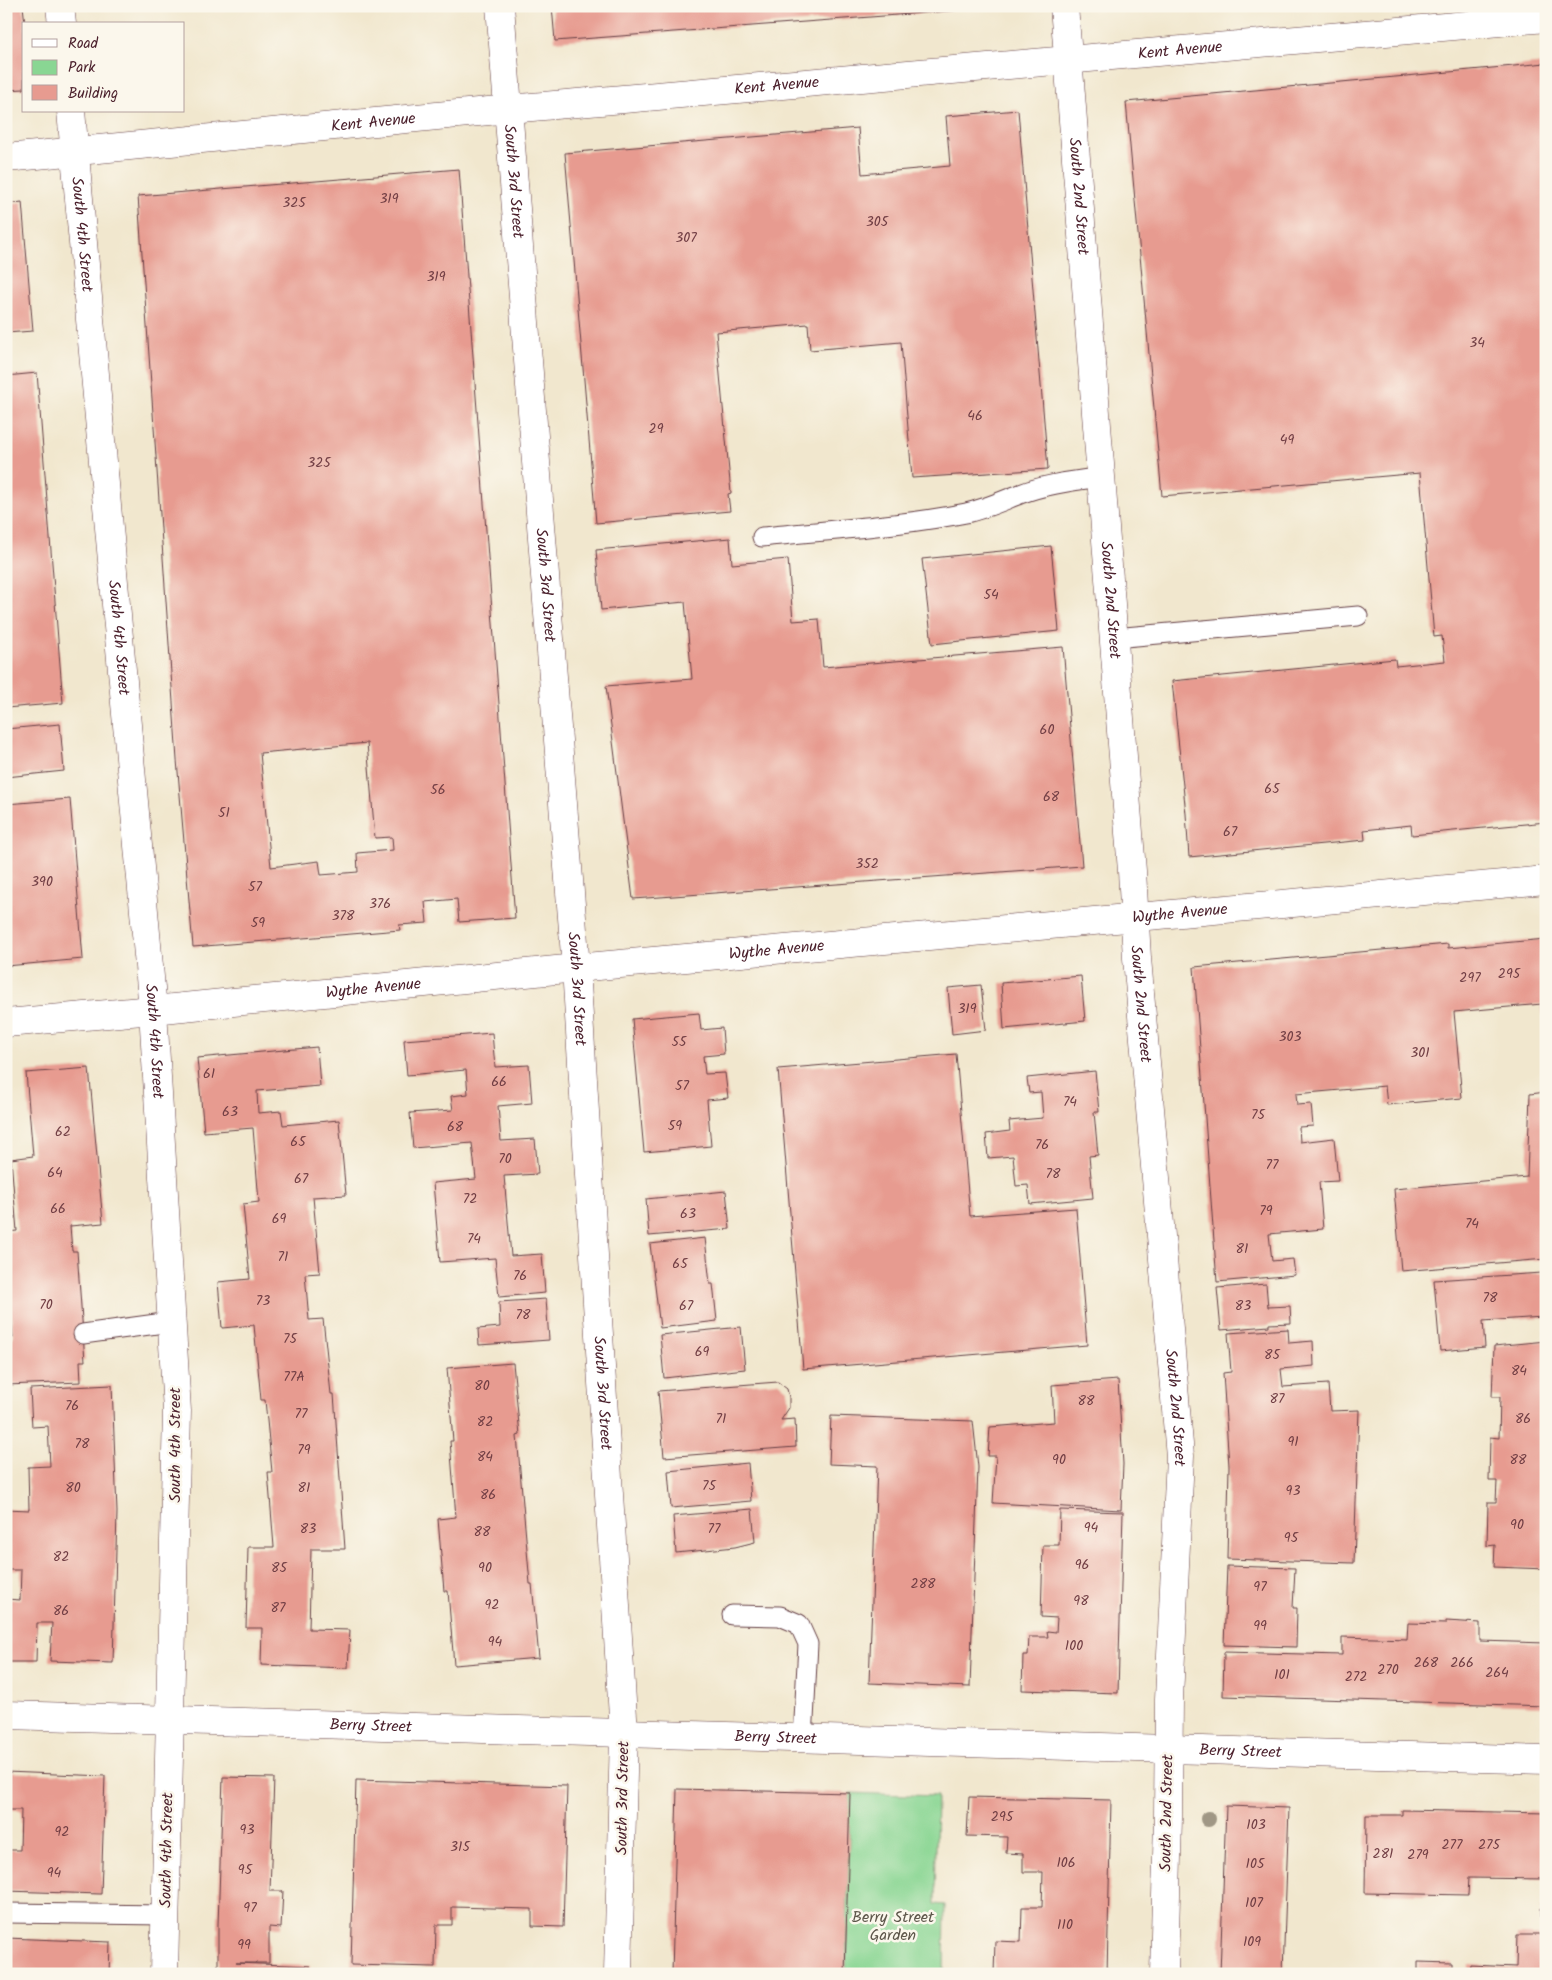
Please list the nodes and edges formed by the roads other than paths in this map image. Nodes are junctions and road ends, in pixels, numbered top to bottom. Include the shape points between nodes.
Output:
1 (60, 6) edge
2 (500, 6) edge
3 (1064, 6) edge
4 (1546, 18) edge
5 (62, 22) edge
6 (1069, 61) junction
7 (509, 109) junction
8 (71, 112) edge
9 (76, 152) junction
10 (6, 158) edge
11 (1102, 477) junction
12 (762, 537) dead end
13 (1358, 616) dead end
14 (1114, 638) junction
15 (1546, 880) edge
16 (1135, 917) junction
17 (576, 968) junction
18 (153, 1010) junction
19 (6, 1023) edge
20 (171, 1322) junction
21 (83, 1334) dead end
22 (732, 1615) dead end
23 (6, 1715) edge
24 (171, 1720) junction
25 (624, 1733) junction
26 (803, 1738) junction
27 (1168, 1749) junction
28 (1546, 1760) edge
29 (6, 1913) edge
30 (166, 1914) junction
31 (164, 1974) edge
32 (618, 1974) edge
33 (1164, 1974) edge

1 - 5 street
2 - 7 street, South 3rd Street
3 - 6 street, South 2nd Street
4 - 6 street, Kent Avenue
6 - 7 street, Kent Avenue
6 - 11 street, South 2nd Street
7 - 9 street, Kent Avenue
7 - 17 street, South 3rd Street
8 - 9 street, South 4th Street
9 - 10 street, Kent Avenue
9 - 18 street, South 4th Street
11 - 12 lane via 1049,485 969,513
11 - 14 street, South 2nd Street
13 - 14 lane
14 - 16 street, South 2nd Street
15 - 16 street, Wythe Avenue
16 - 17 street, Wythe Avenue
16 - 27 street, South 2nd Street via 1180,1456
17 - 18 street, Wythe Avenue
17 - 25 street, South 3rd Street
18 - 19 street, Wythe Avenue
18 - 20 street, South 4th Street
20 - 21 lane
20 - 24 street, South 4th Street via 177,1411
22 - 26 lane via 780,1616 799,1624 808,1644
23 - 24 street, Berry Street
24 - 25 street, Berry Street
24 - 30 street, South 4th Street
25 - 26 street, Berry Street
25 - 32 street, South 3rd Street
26 - 27 street, Berry Street
27 - 28 street, Berry Street
27 - 33 street, South 2nd Street
29 - 30 lane
30 - 31 street, South 4th Street

